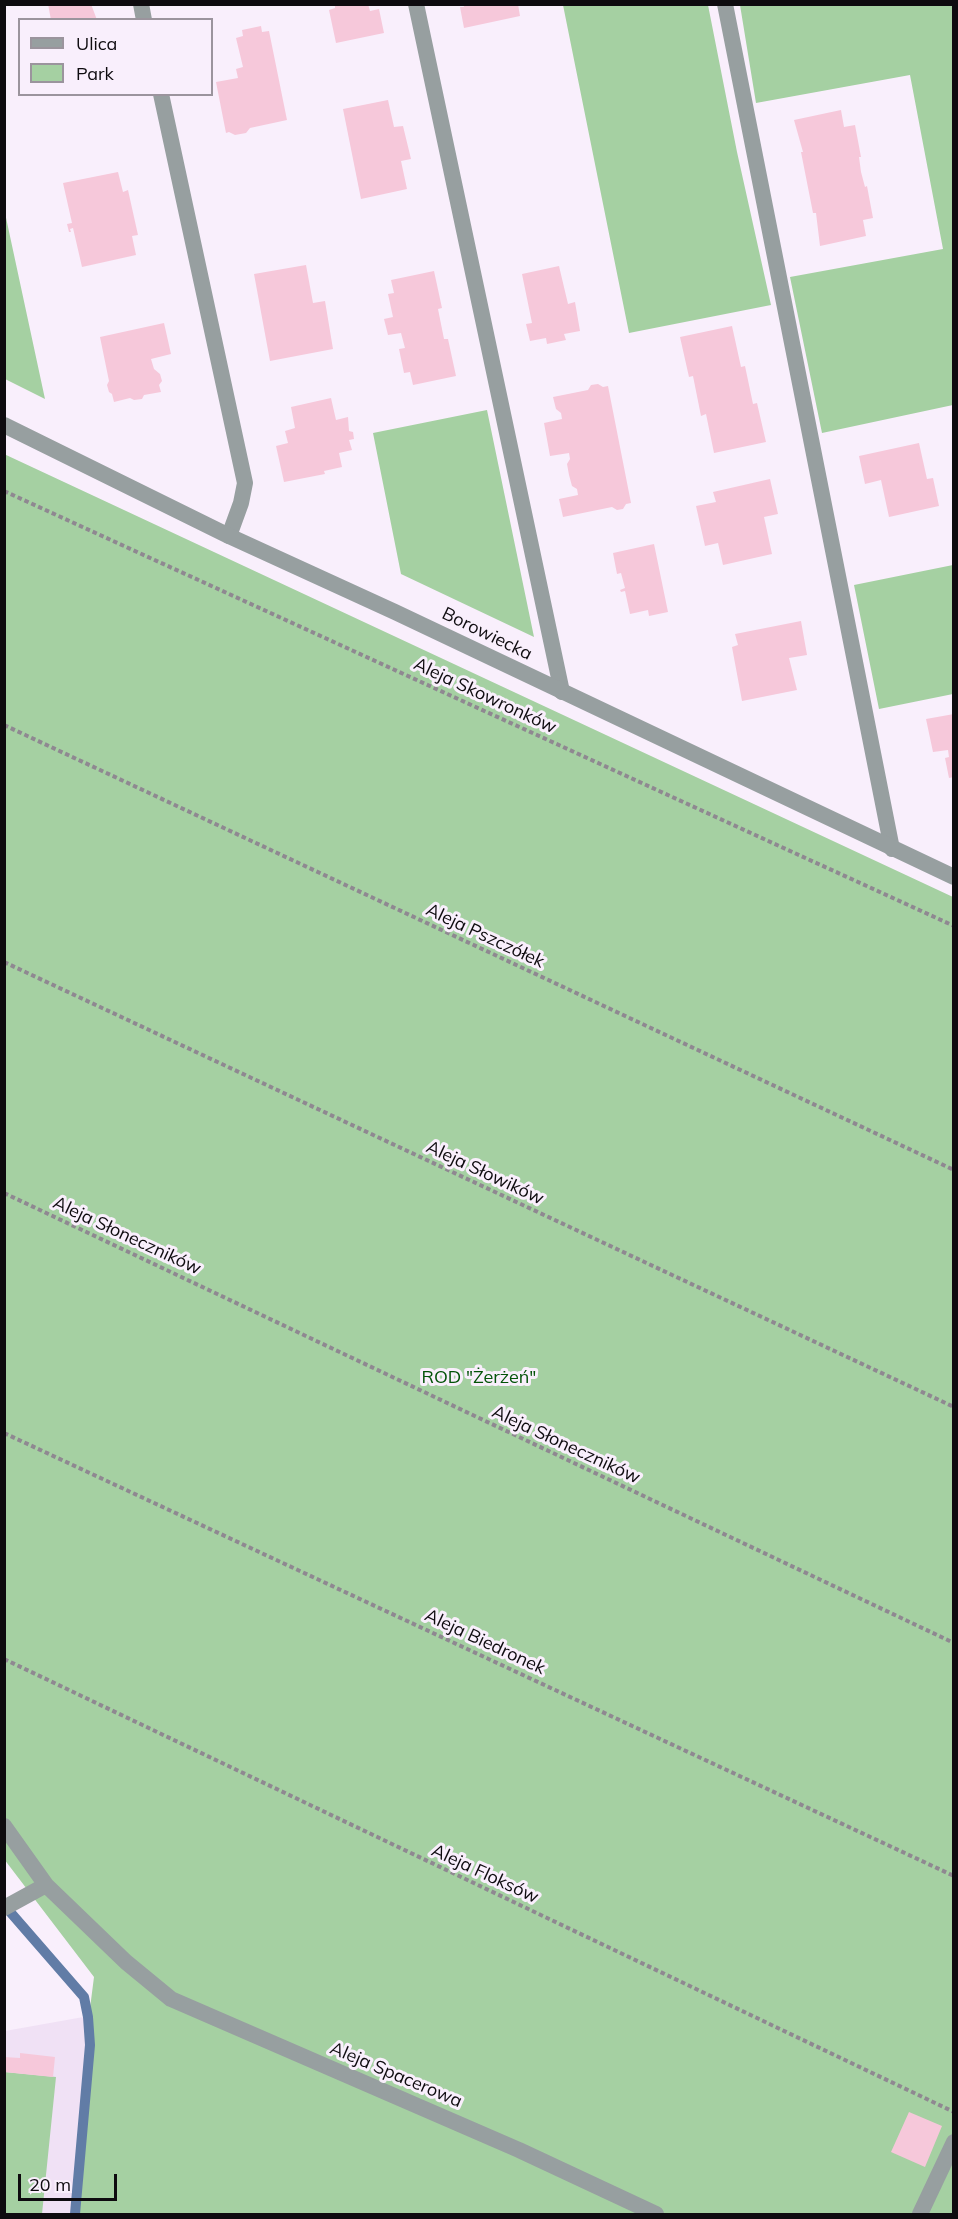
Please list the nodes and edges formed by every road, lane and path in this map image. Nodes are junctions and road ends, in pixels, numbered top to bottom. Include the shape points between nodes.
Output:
1 (416, 4) edge
2 (725, 4) edge
3 (161, 96) edge
4 (4, 425) edge
5 (4, 491) edge
6 (229, 536) junction
7 (562, 692) junction
8 (4, 725) edge
9 (892, 849) junction
10 (954, 877) edge
11 (954, 926) edge
12 (4, 962) edge
13 (954, 1170) edge
14 (4, 1193) edge
15 (954, 1407) edge
16 (4, 1433) edge
17 (954, 1643) edge
18 (4, 1659) edge
19 (4, 1826) edge
20 (954, 1876) edge
21 (46, 1886) junction
22 (4, 1908) edge
23 (954, 2112) edge
24 (954, 2142) edge
25 (656, 2214) edge
26 (920, 2214) edge

1 - 7 street
2 - 9 street
3 - 6 street via 245,483
4 - 6 street, Borowiecka
5 - 11 path, Aleja Skowronków
6 - 7 street, Borowiecka
7 - 9 street, Borowiecka
8 - 13 path, Aleja Pszczółek
9 - 10 street, Borowiecka
12 - 15 path, Aleja Słowików
14 - 17 path, Aleja Słoneczników
16 - 20 path, Aleja Biedronek
18 - 23 path, Aleja Floksów
19 - 21 street, Aleja Spacerowa
21 - 22 street
21 - 25 street, Aleja Spacerowa via 171,1999
24 - 26 street

